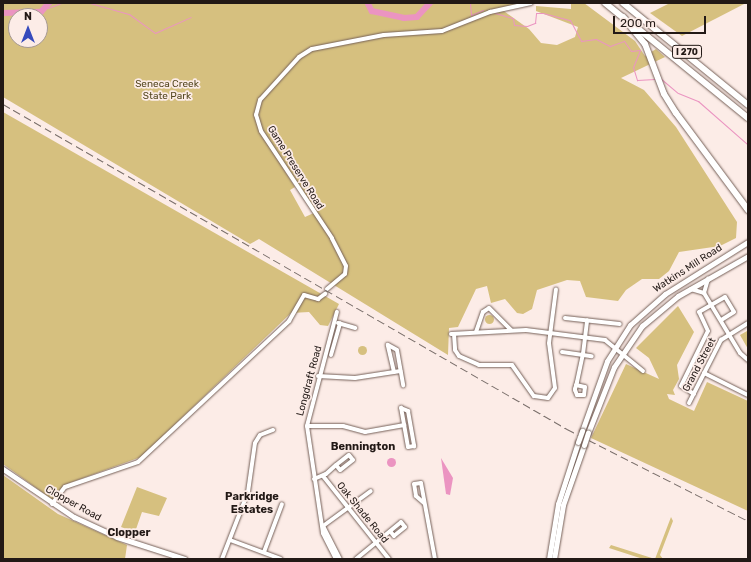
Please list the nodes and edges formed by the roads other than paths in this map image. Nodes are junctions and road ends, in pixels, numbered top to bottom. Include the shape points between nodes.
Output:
1 (531, 3) edge
2 (605, 3) edge
3 (623, 3) edge
4 (623, 17) junction
5 (728, 86) junction
6 (748, 100) edge
7 (748, 105) edge
8 (748, 118) edge
9 (748, 210) edge
10 (748, 242) edge
11 (748, 256) edge
12 (709, 278) junction
13 (328, 289) dead end
14 (556, 289) dead end
15 (690, 289) junction
16 (704, 293) junction
17 (325, 294) dead end
18 (711, 304) junction
19 (337, 312) dead end
20 (565, 318) dead end
21 (587, 320) junction
22 (721, 320) junction
23 (334, 322) junction
24 (340, 323) junction
25 (748, 323) edge
26 (620, 324) dead end
27 (355, 328) dead end
28 (511, 330) junction
29 (476, 332) junction
30 (550, 333) junction
31 (729, 334) junction
32 (585, 338) junction
33 (615, 345) junction
34 (622, 351) junction
35 (562, 352) dead end
36 (583, 354) junction
37 (331, 356) dead end
38 (592, 356) dead end
39 (748, 360) edge
40 (400, 371) junction
41 (643, 371) dead end
42 (394, 372) junction
43 (704, 373) junction
44 (318, 376) junction
45 (403, 385) dead end
46 (576, 385) dead end
47 (694, 394) junction
48 (748, 395) edge
49 (689, 403) dead end
50 (404, 425) junction
51 (307, 426) junction
52 (274, 430) dead end
53 (336, 465) dead end
54 (3, 469) edge
55 (323, 476) junction
56 (314, 479) junction
57 (371, 491) dead end
58 (424, 503) junction
59 (52, 504) junction
60 (282, 504) dead end
61 (350, 510) junction
62 (323, 526) junction
63 (390, 531) dead end
64 (230, 540) junction
65 (376, 543) junction
66 (264, 552) junction
67 (185, 559) edge
68 (222, 559) edge
69 (282, 559) edge
70 (336, 559) edge
71 (340, 559) edge
72 (356, 559) edge
73 (389, 559) edge
74 (435, 559) edge
75 (549, 559) edge
76 (554, 559) edge

1 - 13 street, Game Preserve Road via 490,12 442,31 384,35 310,50 260,100 256,115 261,131 332,238 346,266 345,274
2 - 4 highway, I 270
3 - 5 highway, I 270
4 - 8 highway, I 270
4 - 9 highway via 648,50 661,86 676,113
5 - 6 highway
5 - 7 highway, I 270
10 - 33 main road, Watkins Mill Road via 665,294 630,326
11 - 12 main road, Watkins Mill Road
12 - 15 main road, Watkins Mill Road
12 - 16 street
14 - 30 street
15 - 16 street
15 - 34 main road, Watkins Mill Road via 649,319
16 - 18 street
17 - 59 street via 318,299 304,295 289,321 138,462 65,486
18 - 22 street
18 - 22 street via 725,297 734,310
18 - 47 street via 699,312 708,331 681,386
19 - 23 street, Longdraft Road
20 - 21 street
21 - 26 street
21 - 32 street
22 - 31 street
23 - 24 street
23 - 44 street, Longdraft Road
24 - 27 street
24 - 37 street
25 - 31 street, Grand Street
28 - 29 street
28 - 29 street via 489,308 482,312
28 - 30 street
29 - 30 street via 453,334 458,354 478,365 512,365 533,395 543,400 552,395 555,388
30 - 32 street
31 - 39 street
31 - 43 street, Grand Street via 720,341
32 - 33 street
32 - 36 street
33 - 34 street
33 - 75 main road, Watkins Mill Road, bridge via 599,379 558,504
34 - 41 street
34 - 76 main road, Watkins Mill Road, bridge via 588,433 563,505
35 - 36 street
36 - 38 street
36 - 46 street
40 - 42 street
40 - 42 street via 397,350 388,345
40 - 45 street
42 - 44 street via 355,378
43 - 47 street, Grand Street
43 - 48 street
44 - 51 street, Longdraft Road
47 - 49 street, Grand Street
50 - 50 street via 401,408 408,410 414,446 408,447
50 - 51 street via 365,432 343,426
51 - 56 street, Longdraft Road
52 - 64 street via 260,436 255,443 248,492
53 - 55 street
54 - 59 main road, Clopper Road
55 - 56 street
55 - 61 street, Oak Shade Road
56 - 62 street, Longdraft Road
57 - 61 street
58 - 58 street via 416,496 414,484 421,483
58 - 74 street
59 - 67 main road, Clopper Road via 95,528
60 - 66 street
61 - 62 street
61 - 65 street, Oak Shade Road
62 - 70 street, Longdraft Road
62 - 71 street, Longdraft Road
63 - 65 street
64 - 66 street
64 - 68 street
65 - 72 street
65 - 73 street, Oak Shade Road
66 - 69 street

